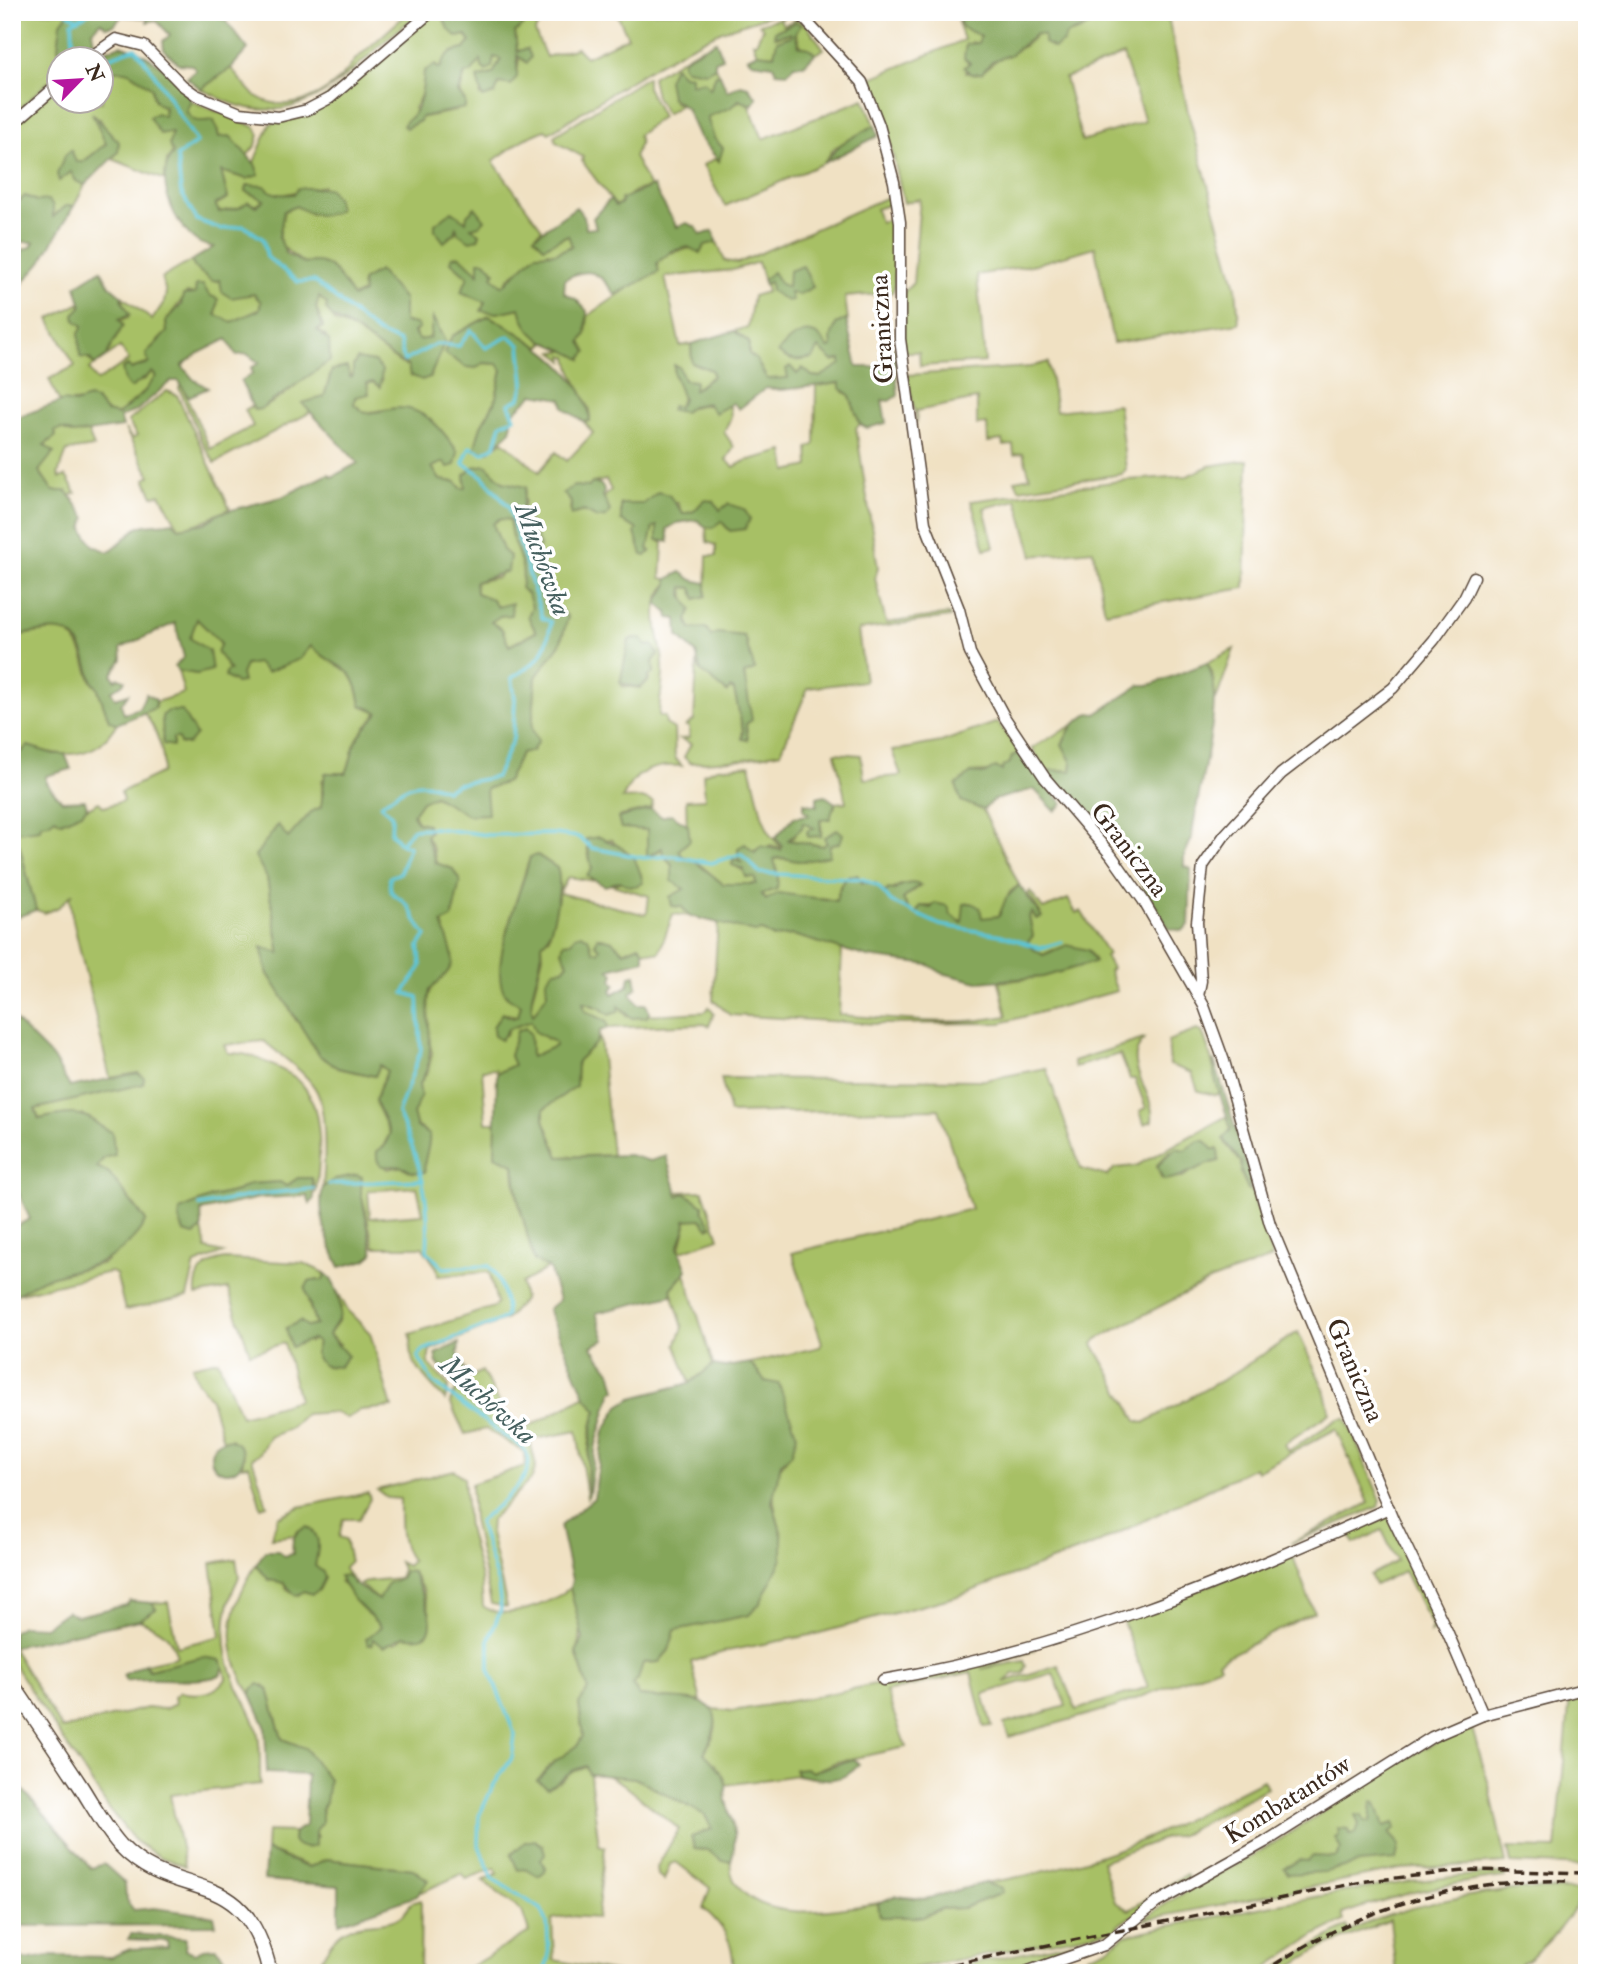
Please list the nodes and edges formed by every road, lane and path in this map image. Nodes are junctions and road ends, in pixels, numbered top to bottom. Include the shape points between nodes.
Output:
1 (431, 12) edge
2 (798, 12) edge
3 (106, 46) edge
4 (46, 95) edge
5 (12, 125) edge
6 (1474, 577) dead end
7 (1198, 996) junction
8 (1389, 1508) junction
9 (883, 1680) dead end
10 (12, 1684) edge
11 (1587, 1688) edge
12 (1483, 1715) junction
13 (270, 1973) edge
14 (1023, 1973) edge

1 - 3 street via 330,98 278,117 240,113 196,95 144,46 116,39
2 - 7 street, Graniczna via 862,82 879,125 900,222 900,338 925,523 959,610 970,653 1045,778 1143,900
4 - 5 street
6 - 7 street via 1434,640 1393,688 1281,775 1224,836 1203,866 1197,922
7 - 8 street, Graniczna via 1224,1061 1270,1224
8 - 9 street via 1288,1554 1076,1633
8 - 12 street, Graniczna
10 - 13 street via 120,1845 154,1870 212,1889 242,1911 261,1941
11 - 12 street, Kombatantów
12 - 14 street, Kombatantów via 1432,1737 1265,1842 1177,1889 1104,1945

